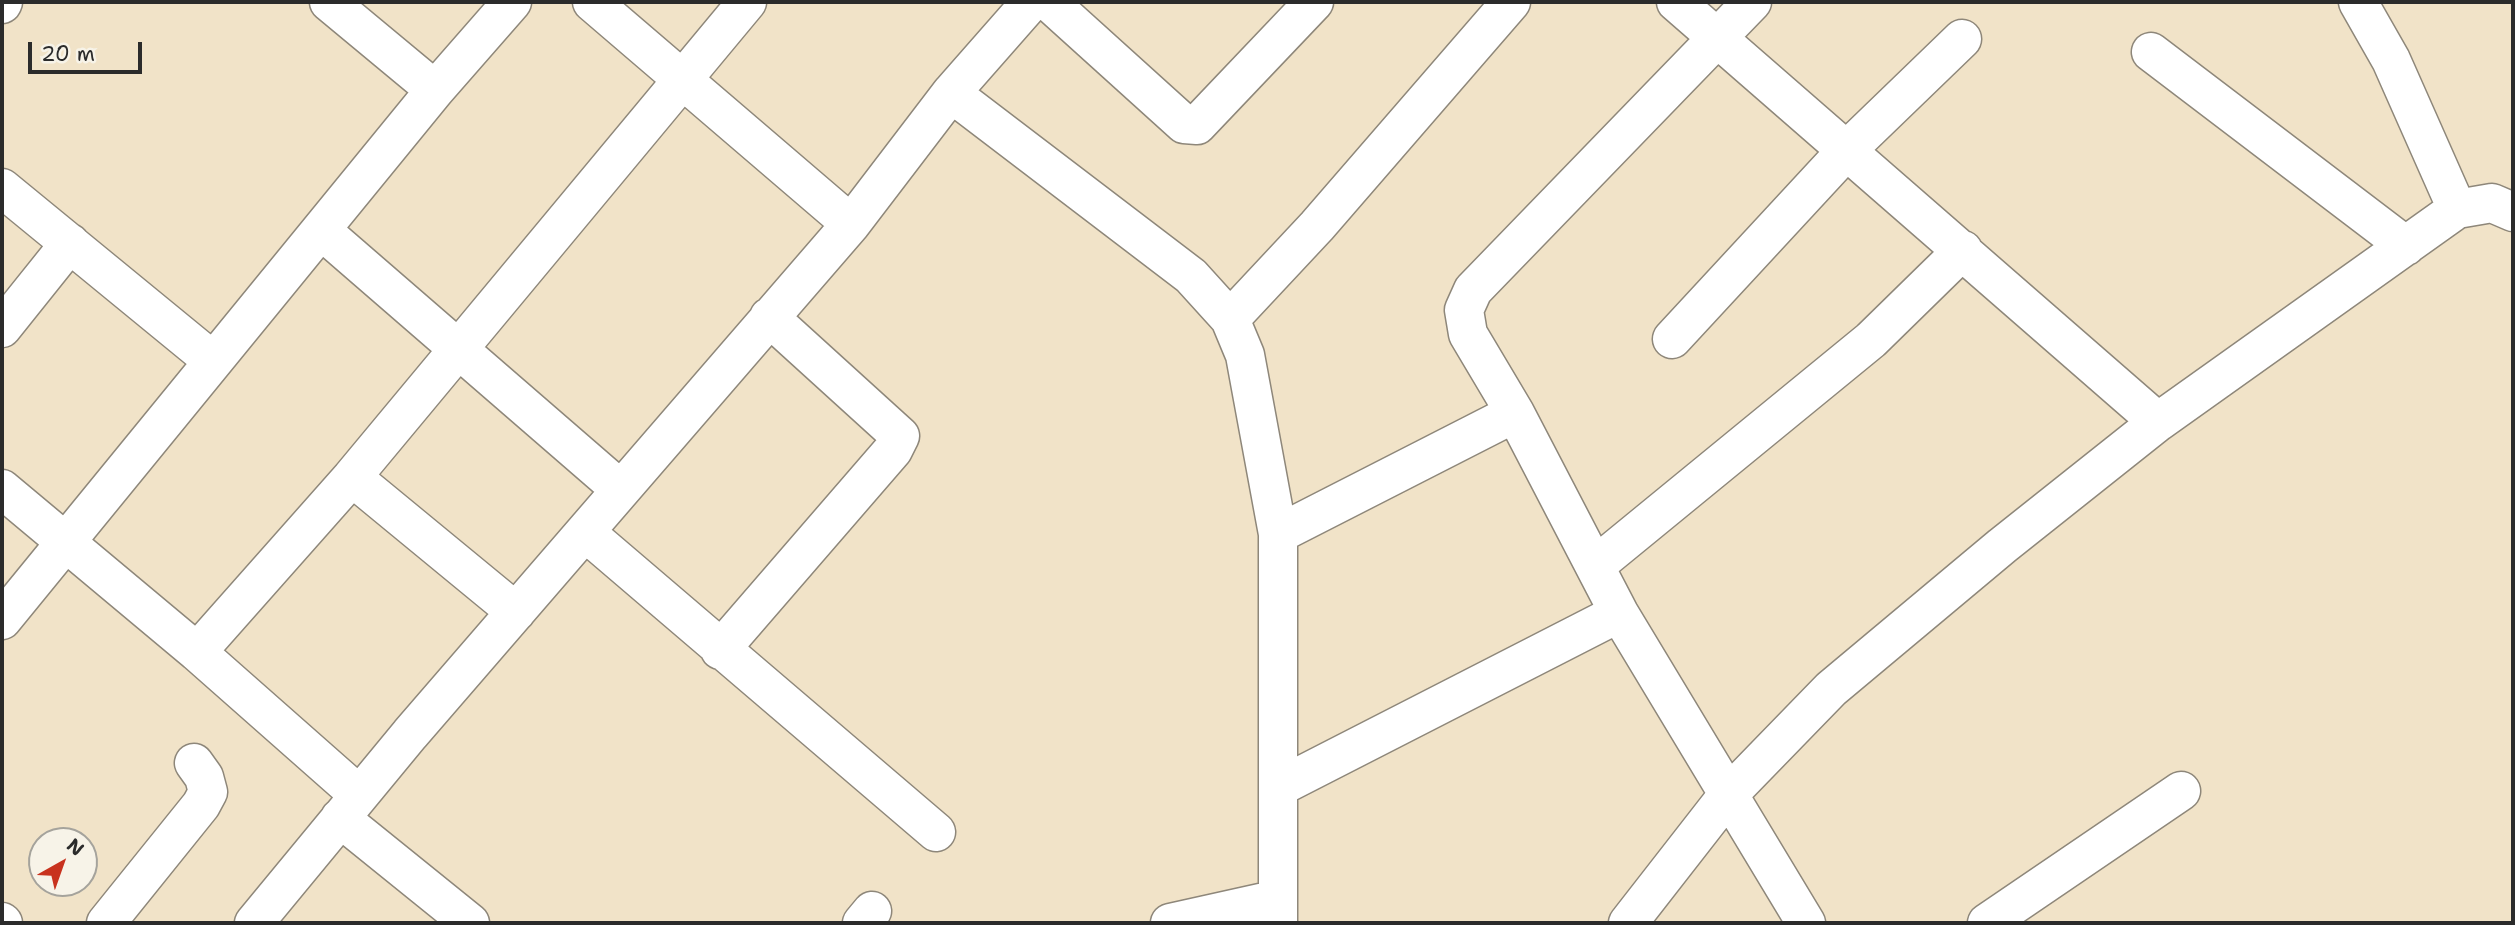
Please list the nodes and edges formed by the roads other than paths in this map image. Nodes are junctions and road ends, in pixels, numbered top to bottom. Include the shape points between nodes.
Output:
1 (329, 2) edge
2 (512, 2) edge
3 (592, 2) edge
4 (747, 2) edge
5 (1031, 2) edge
6 (1049, 2) edge
7 (1314, 2) edge
8 (1511, 2) edge
9 (1676, 2) edge
10 (1752, 2) edge
11 (2358, 2) edge
12 (1719, 37) junction
13 (1962, 39) dead end
14 (2151, 52) dead end
15 (684, 79) junction
16 (435, 90) junction
17 (951, 93) junction
18 (1846, 151) junction
19 (2, 188) edge
20 (2494, 201) edge
21 (851, 224) junction
22 (321, 230) junction
23 (70, 243) junction
24 (2406, 246) junction
25 (1963, 250) junction
26 (769, 317) junction
27 (1230, 319) junction
28 (2, 328) edge
29 (1672, 339) dead end
30 (459, 348) junction
31 (213, 361) junction
32 (1515, 413) junction
33 (2158, 422) junction
34 (352, 477) junction
35 (2, 489) edge
36 (621, 491) junction
37 (585, 532) junction
38 (1278, 534) junction
39 (66, 542) junction
40 (1595, 566) junction
41 (516, 612) junction
42 (1619, 613) junction
43 (2, 620) edge
44 (720, 650) junction
45 (197, 652) junction
46 (194, 763) dead end
47 (1279, 787) junction
48 (2181, 791) dead end
49 (1727, 796) junction
50 (349, 807) junction
51 (936, 832) dead end
52 (1278, 911) edge
53 (2008, 917) edge
54 (106, 923) edge
55 (254, 923) edge
56 (471, 923) edge
57 (1170, 923) edge
58 (1628, 923) edge
59 (1806, 923) edge

1 - 16 street
2 - 16 street
3 - 15 street
4 - 15 street
5 - 17 street
6 - 7 street via 1184,124 1197,125
8 - 27 street
9 - 12 street
10 - 12 street
11 - 20 street via 2390,60
12 - 18 street
12 - 32 street via 1473,290 1464,310 1468,334
13 - 18 street
14 - 24 street
15 - 21 street
15 - 30 street
16 - 22 street
17 - 21 street
17 - 27 street via 1191,276
18 - 25 street
18 - 29 street
19 - 23 street
20 - 24 street
21 - 26 street
22 - 30 street
22 - 31 street
23 - 28 street
23 - 31 street
24 - 33 street
25 - 33 street
25 - 40 street via 1871,340
26 - 36 street
26 - 44 street via 900,436 893,450
27 - 38 street via 1245,355
30 - 34 street
30 - 36 street
31 - 39 street
32 - 38 street
32 - 40 street
33 - 49 street via 1831,689
34 - 41 street
34 - 45 street
35 - 39 street
36 - 37 street
37 - 41 street
37 - 44 street
38 - 47 street
39 - 43 street
39 - 45 street
40 - 42 street
41 - 50 street
42 - 47 street
42 - 49 street
44 - 51 street
45 - 50 street
46 - 54 street via 208,792 201,805
47 - 52 street
48 - 53 street
49 - 58 street
49 - 59 street
50 - 55 street
50 - 56 street
52 - 57 street

